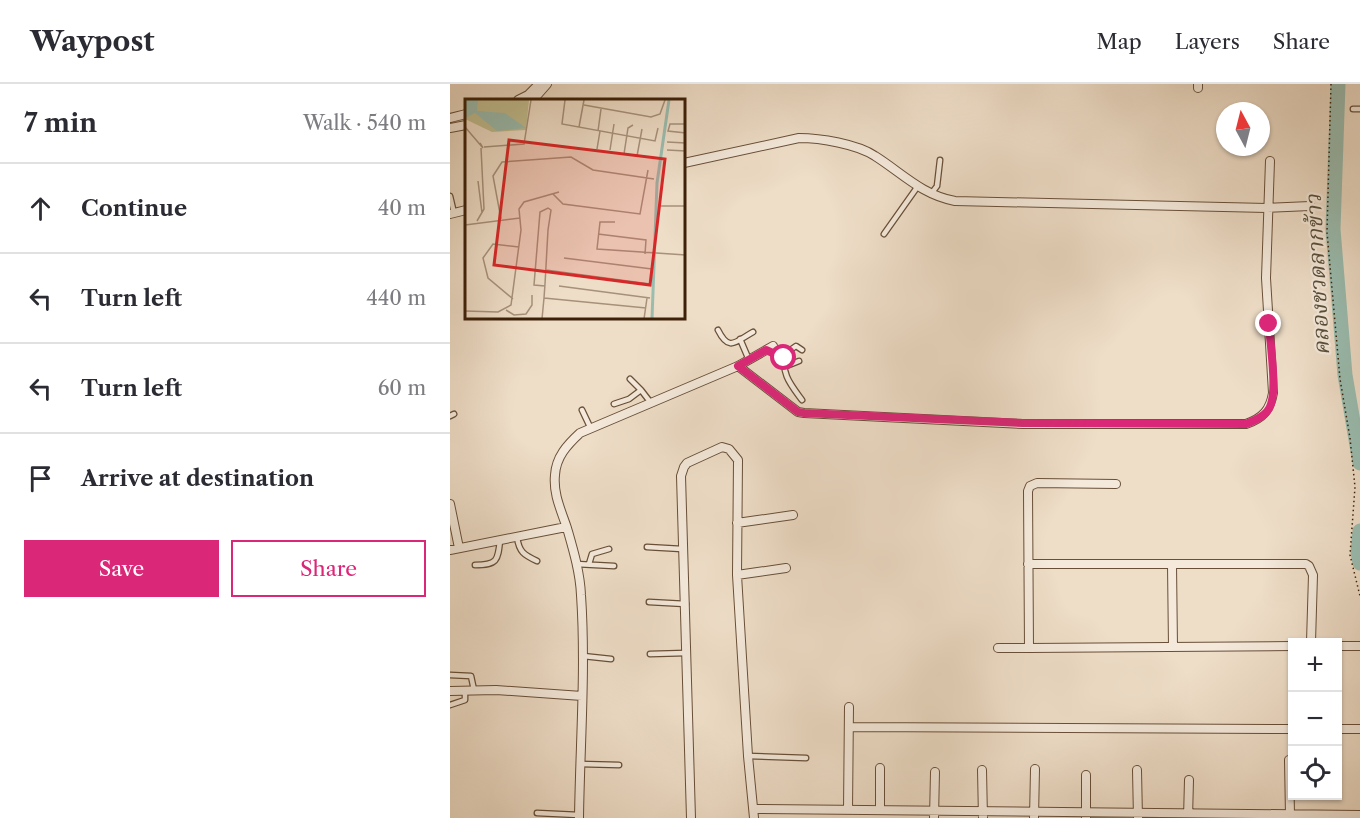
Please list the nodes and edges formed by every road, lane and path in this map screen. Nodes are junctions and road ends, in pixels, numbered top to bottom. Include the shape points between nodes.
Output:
1 (539, 84) edge
2 (547, 84) edge
3 (1331, 84) edge
4 (520, 99) edge
5 (534, 99) edge
6 (1360, 109) edge
7 (1353, 110) dead end
8 (465, 114) edge
9 (450, 118) edge
10 (465, 125) edge
11 (450, 128) edge
12 (940, 160) dead end
13 (1270, 161) dead end
14 (686, 163) edge
15 (918, 186) junction
16 (931, 195) junction
17 (450, 196) edge
18 (1310, 206) dead end
19 (1267, 208) junction
20 (452, 213) edge
21 (884, 234) dead end
22 (718, 330) dead end
23 (753, 332) dead end
24 (740, 339) junction
25 (770, 348) joint
26 (802, 350) dead end
27 (784, 358) junction
28 (749, 360) junction
29 (799, 361) dead end
30 (738, 366) junction
31 (784, 367) junction
32 (630, 380) dead end
33 (641, 390) junction
34 (802, 400) dead end
35 (651, 403) junction
36 (614, 404) dead end
37 (582, 410) dead end
38 (591, 429) junction
39 (1116, 484) dead end
40 (450, 504) edge
41 (793, 515) dead end
42 (737, 523) junction
43 (567, 527) junction
44 (517, 537) junction
45 (500, 540) junction
46 (647, 547) dead end
47 (454, 549) edge
48 (609, 549) dead end
49 (682, 549) junction
50 (537, 561) dead end
51 (576, 564) junction
52 (590, 564) junction
53 (1028, 564) junction
54 (475, 565) dead end
55 (1172, 565) junction
56 (614, 566) dead end
57 (786, 568) dead end
58 (737, 575) junction
59 (1360, 596) edge
60 (649, 602) dead end
61 (686, 604) junction
62 (1311, 638) edge
63 (1173, 646) junction
64 (1288, 646) edge
65 (1342, 646) edge
66 (1360, 646) edge
67 (998, 648) dead end
68 (1029, 648) junction
69 (687, 652) junction
70 (650, 654) dead end
71 (581, 656) junction
72 (610, 659) dead end
73 (450, 675) edge
74 (469, 690) junction
75 (450, 691) edge
76 (582, 696) junction
77 (450, 705) edge
78 (849, 707) dead end
79 (849, 727) junction
80 (1288, 729) edge
81 (1342, 729) edge
82 (1360, 729) edge
83 (748, 756) junction
84 (806, 758) dead end
85 (580, 764) junction
86 (619, 765) dead end
87 (880, 768) dead end
88 (1035, 769) dead end
89 (982, 770) dead end
90 (1137, 770) dead end
91 (935, 772) dead end
92 (1086, 775) dead end
93 (1288, 779) edge
94 (1189, 780) dead end
95 (848, 810) junction
96 (880, 810) junction
97 (537, 813) dead end
98 (754, 813) edge
99 (902, 814) edge
100 (934, 814) edge
101 (982, 815) edge
102 (1034, 815) edge
103 (1086, 815) edge
104 (1138, 815) edge
105 (1359, 815) edge
106 (579, 816) edge
107 (1188, 816) edge
108 (1240, 816) edge
109 (1286, 816) edge
110 (691, 818) edge

1 - 4 street
2 - 5 street
3 - 59 path via 1327,232 1340,379 1355,487 1350,555
6 - 7 lane
8 - 9 street
10 - 11 street
12 - 16 lane via 937,186
13 - 19 street
14 - 15 street via 815,138 872,154
15 - 16 street
15 - 21 lane
16 - 19 street via 955,201
17 - 20 lane
18 - 19 street
19 - 30 street via 1266,278 1273,393 1266,413 1246,424 1023,423 804,413
22 - 24 lane via 727,344
23 - 24 lane
24 - 28 lane
25 - 27 lane
25 - 28 street
26 - 27 lane via 796,346
27 - 31 lane
28 - 30 street
29 - 31 lane
30 - 35 street
31 - 34 lane via 787,379
32 - 33 lane
33 - 35 lane
33 - 36 lane
35 - 38 street
37 - 38 lane
38 - 43 street via 566,446 555,473 555,491
39 - 53 street via 1030,486
40 - 47 street
41 - 42 street
42 - 49 street via 738,460 722,447 682,469
42 - 58 street
43 - 44 street
43 - 51 street
44 - 45 street
44 - 50 lane via 524,555
45 - 47 street
45 - 54 lane via 496,561
46 - 49 lane
48 - 52 lane via 595,552
49 - 61 street
51 - 52 lane
51 - 71 street via 581,593
52 - 56 lane
53 - 55 street
53 - 68 street
55 - 62 street via 1309,566 1313,575
55 - 63 street
57 - 58 street
58 - 83 street
60 - 61 lane
61 - 69 street
63 - 64 street
63 - 68 street
65 - 66 street
67 - 68 street
69 - 70 lane
69 - 110 street
71 - 72 lane
71 - 76 street
73 - 74 lane via 471,676
74 - 75 street
74 - 76 street
74 - 77 lane via 465,700
76 - 85 street
78 - 79 street
79 - 80 street
79 - 95 street
81 - 82 street
83 - 84 lane
83 - 98 street
85 - 86 lane
85 - 106 street
87 - 96 street
88 - 102 street
89 - 101 street
90 - 104 street
91 - 100 street
92 - 103 street
93 - 109 street
94 - 107 street
95 - 96 street
95 - 98 street
96 - 99 street
97 - 106 lane
99 - 100 street
100 - 101 street
101 - 102 street
102 - 103 street
103 - 104 street
104 - 107 street
105 - 109 street
107 - 108 street
108 - 109 street

